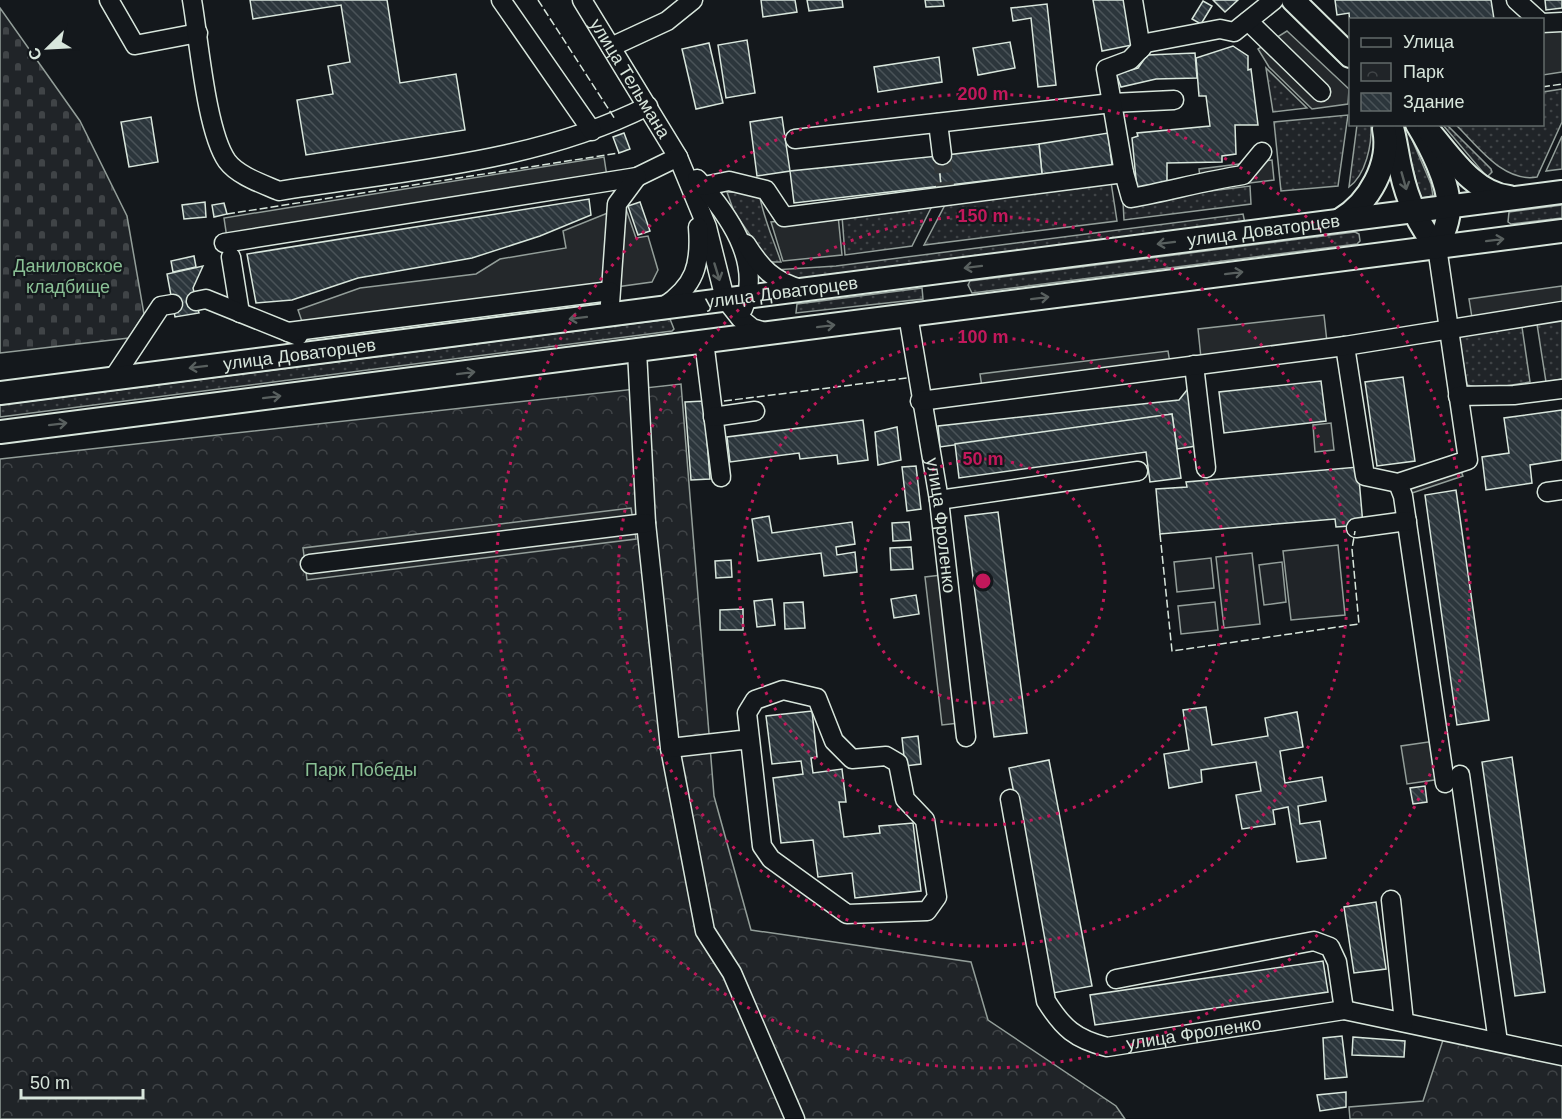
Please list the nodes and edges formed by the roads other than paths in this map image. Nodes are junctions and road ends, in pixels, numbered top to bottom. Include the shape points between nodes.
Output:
1 (109, 0) edge
2 (192, 0) edge
3 (501, 0) edge
4 (582, 0) edge
5 (693, 0) edge
6 (1133, 0) edge
7 (1274, 0) edge
8 (1293, 0) edge
9 (1516, 0) edge
10 (1536, 18) edge
11 (1248, 21) junction
12 (1562, 22) edge
13 (1544, 23) edge
14 (198, 33) junction
15 (611, 47) junction
16 (1141, 49) junction
17 (1349, 55) edge
18 (1321, 92) dead end
19 (1174, 100) dead end
20 (1112, 103) junction
21 (648, 106) junction
22 (938, 123) junction
23 (1383, 126) edge
24 (1391, 126) edge
25 (1418, 126) edge
26 (1424, 126) edge
27 (592, 131) junction
28 (795, 139) dead end
29 (1262, 152) dead end
30 (942, 155) tunnel mouth
31 (678, 157) junction
32 (1124, 173) junction
33 (637, 177) junction
34 (700, 192) junction
35 (1562, 192) edge
36 (1516, 198) junction
37 (1449, 206) junction
38 (1414, 211) junction
39 (727, 215) junction
40 (1338, 221) junction
41 (1562, 231) edge
42 (1437, 247) junction
43 (947, 271) junction
44 (803, 289) junction
45 (610, 291) junction
46 (748, 296) junction
47 (725, 299) junction
48 (196, 301) dead end
49 (173, 304) dead end
50 (663, 307) junction
51 (954, 309) junction
52 (1562, 311) edge
53 (240, 313) junction
54 (609, 314) junction
55 (908, 315) junction
56 (740, 318) junction
57 (1450, 328) junction
58 (288, 332) junction
59 (768, 333) junction
60 (706, 341) junction
61 (1345, 346) junction
62 (330, 350) junction
63 (637, 351) junction
64 (1194, 365) junction
65 (114, 377) junction
66 (1562, 389) edge
67 (0, 393) edge
68 (1458, 396) junction
69 (920, 401) junction
70 (755, 411) dead end
71 (714, 417) junction
72 (0, 432) edge
73 (1206, 468) dead end
74 (1138, 471) dead end
75 (721, 477) dead end
76 (1398, 483) junction
77 (939, 500) junction
78 (1407, 521) junction
79 (646, 523) junction
80 (1356, 528) dead end
81 (310, 564) dead end
82 (966, 737) dead end
83 (750, 740) junction
84 (669, 748) junction
85 (1010, 799) dead end
86 (1391, 900) dead end
87 (1116, 979) dead end
88 (1344, 1010) junction
89 (1404, 1022) junction
90 (1498, 1042) junction
91 (1562, 1056) edge
92 (795, 1119) edge

1 - 14 street via 135,45
2 - 14 street
3 - 27 street
4 - 15 street, улица Тельмана
5 - 15 street via 667,21
6 - 16 street
7 - 11 street
8 - 17 main road
9 - 10 street
11 - 16 street via 1234,32 1220,29 1146,43
11 - 18 street
12 - 13 street
14 - 27 street via 215,134 228,163 279,191 534,150
15 - 21 street, улица Тельмана
16 - 20 street via 1131,60 1106,69
19 - 20 street
20 - 22 street
20 - 32 street
21 - 27 street
21 - 31 street, улица Тельмана
22 - 28 street
22 - 30 street
23 - 40 main road via 1382,163 1376,180 1356,211
24 -> 38 main road
25 - 37 main road via 1431,151
26 - 36 main road via 1478,186 1496,195
29 - 32 street via 1243,175 1131,198
31 - 33 street
31 - 34 street, улица Тельмана
32 - 34 street via 946,192 784,217 766,190 729,181
33 - 45 street via 617,204
33 - 53 street via 228,250
34 - 39 street, улица Тельмана
34 -> 47 street, улица Тельмана
34 - 50 street, улица Тельмана via 699,243 691,282 681,295
35 - 36 main road, улица Доваторцев
36 - 37 main road, улица Доваторцев
37 - 38 main road, улица Доваторцев
37 - 42 main road via 1446,228
38 - 40 main road, улица Доваторцев
38 - 42 main road
39 - 44 street, улица Тельмана via 765,270 782,283
39 - 46 street, улица Тельмана via 741,243 749,274
40 -> 43 main road, улица Доваторцев
42 -> 41 main road
51 -> 42 main road
42 - 57 street
43 - 44 main road, улица Доваторцев
43 - 51 main road
44 - 46 main road, улица Доваторцев
45 - 54 street
45 - 58 street
46 - 47 main road, улица Доваторцев
46 - 56 street, улица Тельмана
47 - 50 main road, улица Доваторцев
47 - 56 street, улица Тельмана
48 - 53 street via 206,299
49 - 65 street via 161,306
50 - 54 main road, улица Доваторцев
51 - 55 main road
52 - 57 street
53 - 58 street
54 -> 62 main road, улица Доваторцев
59 -> 55 main road
55 - 69 street, улица Фроленко
56 - 59 street, улица Тельмана via 752,328
56 - 60 street via 727,332
57 - 61 street
57 - 68 street
58 - 62 street
59 - 60 main road
60 - 63 main road
60 - 71 street
61 - 64 street
61 - 76 street via 1365,476
62 -> 65 main road, улица Доваторцев
72 -> 63 main road
63 - 79 street
64 - 69 street
64 - 73 street
65 - 67 main road, улица Доваторцев
66 - 68 street
68 - 76 street via 1468,460
69 - 77 street, улица Фроленко
70 - 71 street
71 - 75 street
74 - 77 street
76 - 78 street
77 - 82 street, улица Фроленко
78 - 80 street
78 - 90 street
79 - 81 street
79 - 84 street
83 - 83 street via 747,714 755,700 783,690 817,698 834,741 852,759 886,756 898,762 905,799 925,820 937,897 927,911 847,914 771,859 762,846
83 - 84 street
84 - 92 street via 705,931 732,973
85 - 88 street, улица Фроленко via 1046,1001 1062,1026 1087,1042 1107,1047
86 - 89 street
87 - 88 street via 1314,941 1330,947 1337,962
88 - 89 street, улица Фроленко
89 - 90 street, улица Фроленко
90 - 91 street, улица Фроленко

